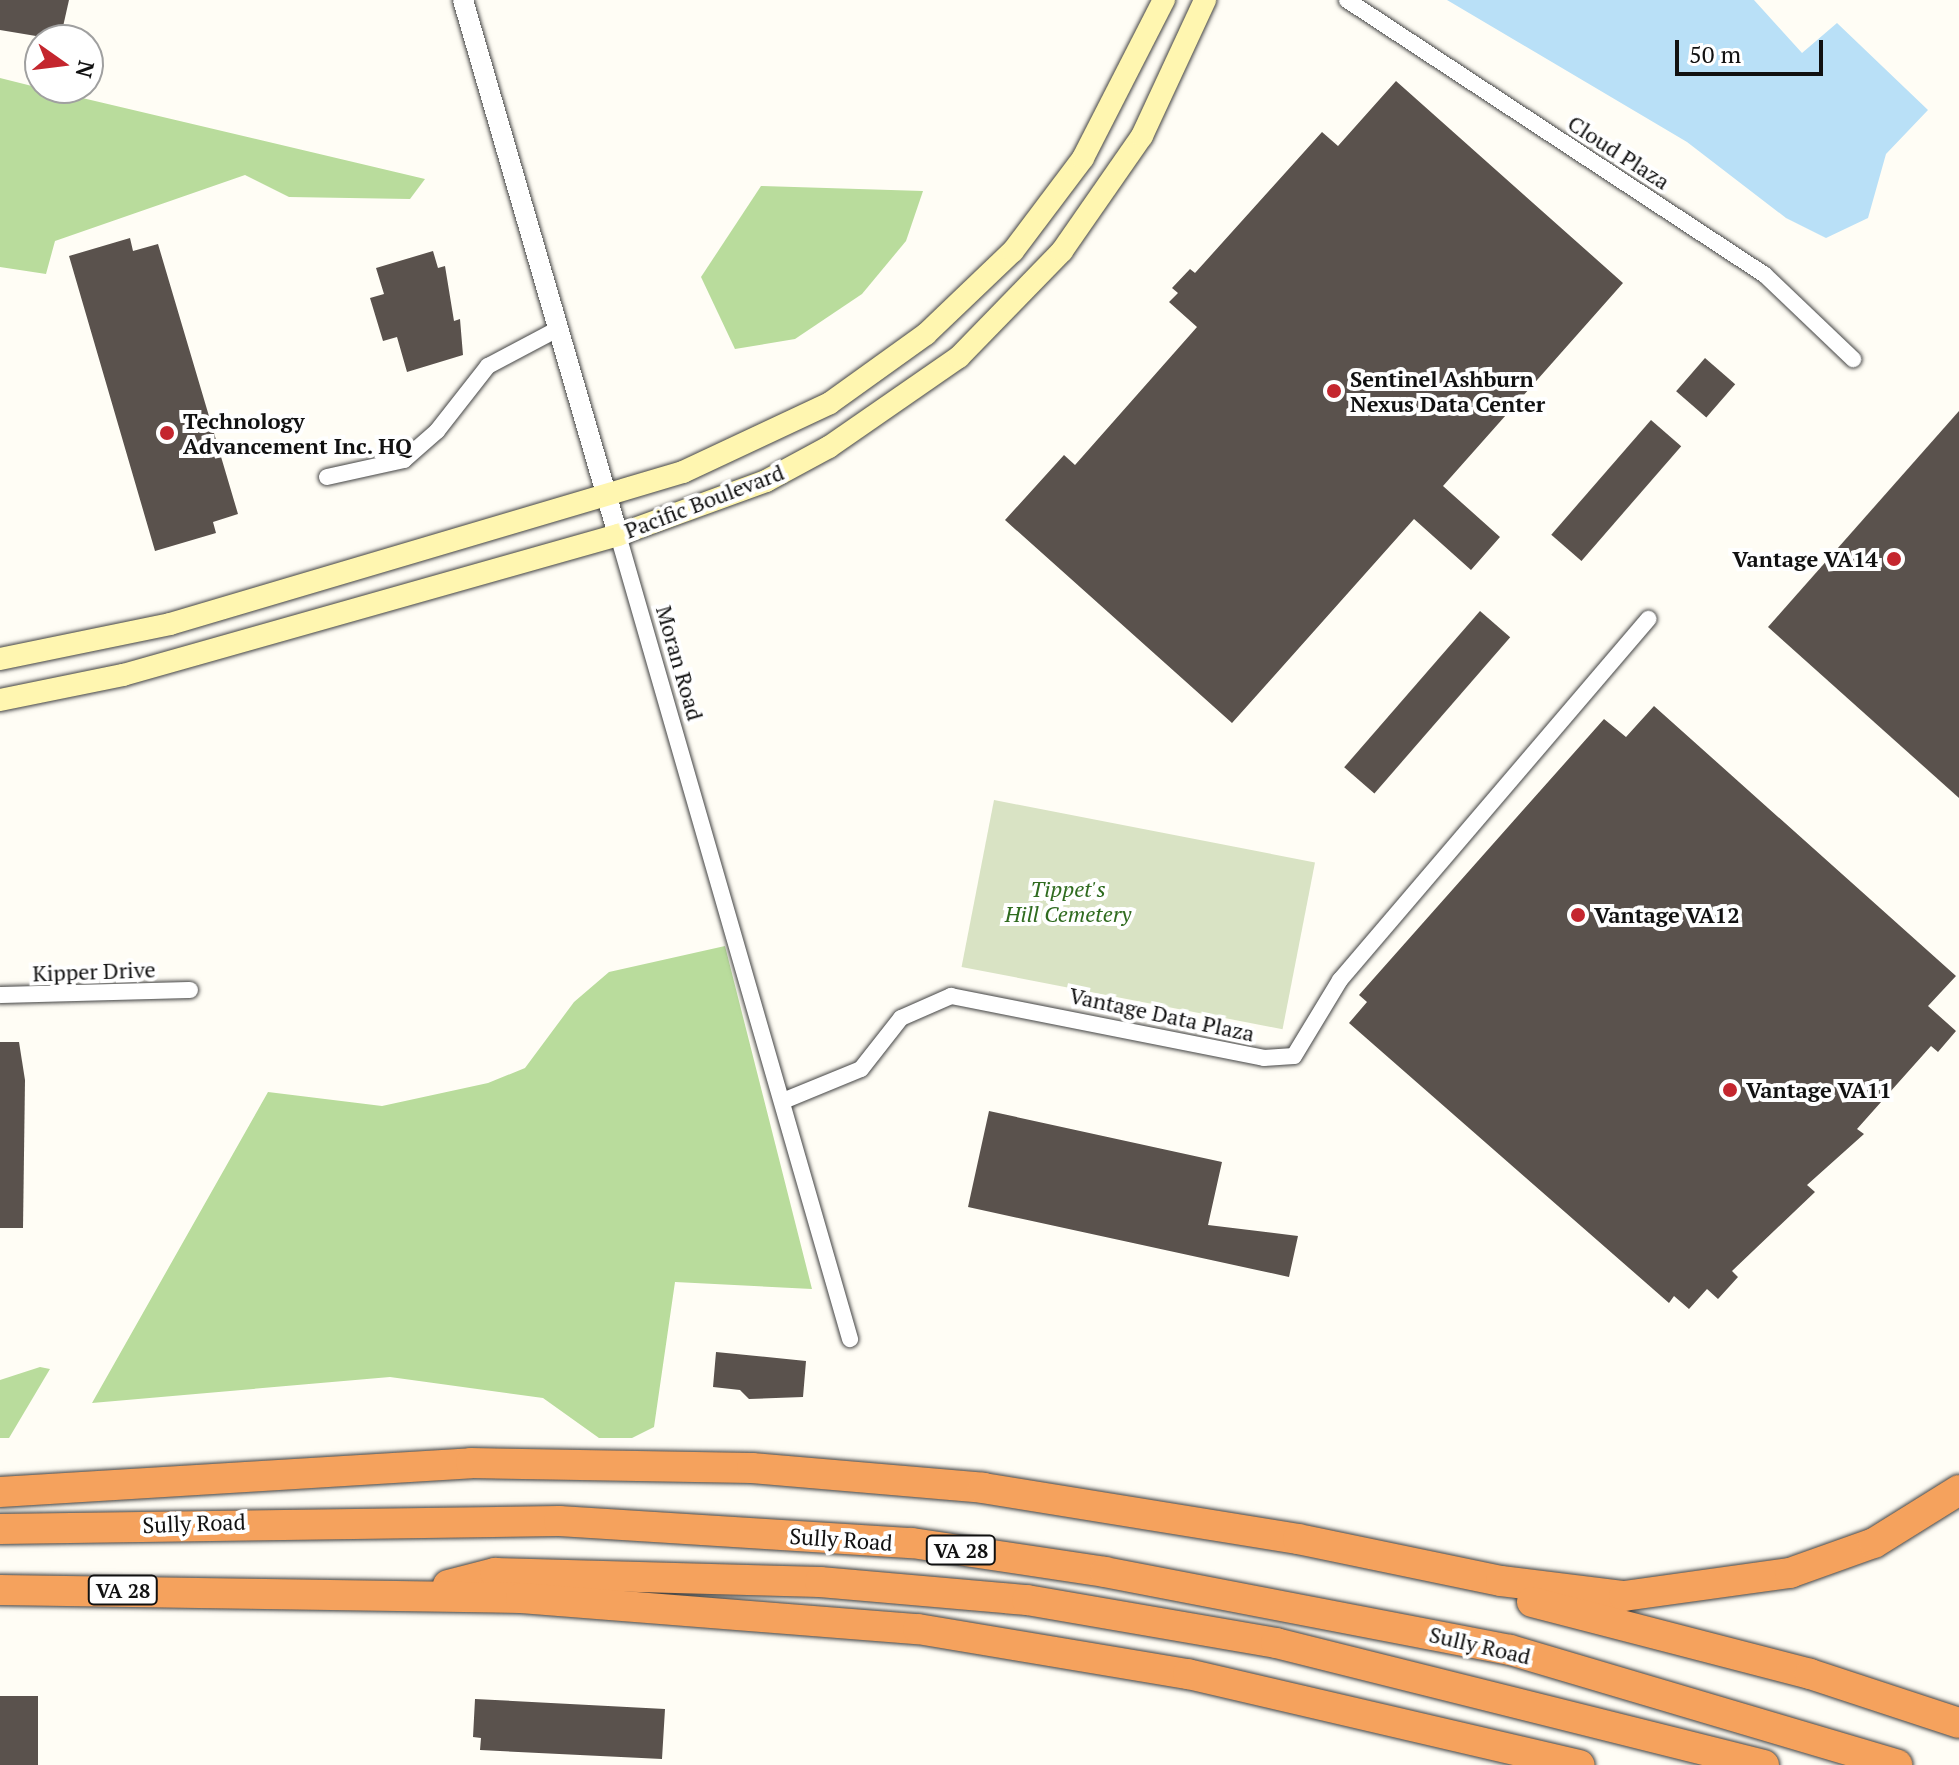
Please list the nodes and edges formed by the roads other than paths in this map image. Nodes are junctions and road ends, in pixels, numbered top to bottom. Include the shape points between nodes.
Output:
1 (463, 0) edge
2 (1164, 0) edge
3 (1205, 0) edge
4 (1347, 0) edge
5 (558, 329) junction
6 (1853, 359) dead end
7 (327, 477) dead end
8 (607, 495) junction
9 (618, 535) junction
10 (1648, 619) dead end
11 (0, 659) edge
12 (0, 700) edge
13 (190, 990) dead end
14 (0, 995) edge
15 (783, 1101) junction
16 (850, 1339) dead end
17 (1959, 1490) edge
18 (0, 1492) edge
19 (0, 1529) edge
20 (1298, 1539) junction
21 (0, 1590) edge
22 (411, 1594) junction
23 (1959, 1723) edge
24 (1554, 1760) edge
25 (1580, 1765) edge
26 (1764, 1765) edge
27 (1897, 1765) edge

1 - 5 street, Moran Road
2 - 8 main road, Pacific Boulevard via 1106,118 1051,205 926,334 775,433
3 - 9 main road, Pacific Boulevard via 1153,115 1094,210 1026,292 959,357 884,414 766,481
4 - 6 street, Cloud Plaza via 1765,275
5 - 7 street via 488,366 437,431 404,460
5 - 8 street, Moran Road
8 - 9 street, Moran Road
8 - 11 main road, Pacific Boulevard via 170,624
9 - 12 main road, Pacific Boulevard via 123,675
9 - 15 street, Moran Road
10 - 15 street, Vantage Data Plaza via 1340,980 1294,1056 1264,1058 951,996 901,1018 861,1069
13 - 14 street, Kipper Drive
15 - 16 street, Moran Road
17 - 20 highway via 1874,1543 1790,1573 1712,1589 1624,1596 1560,1590
18 - 20 highway via 471,1463 752,1468 983,1488
19 - 27 highway, Sully Road / VA 28 via 559,1521 912,1543 1105,1572 1510,1650
20 - 23 highway via 1810,1674
21 - 22 highway, VA 28
22 - 24 highway, VA 28 via 918,1629 1188,1674
22 - 26 highway via 495,1573 820,1582 1027,1600 1306,1650
24 - 25 highway, VA 28

